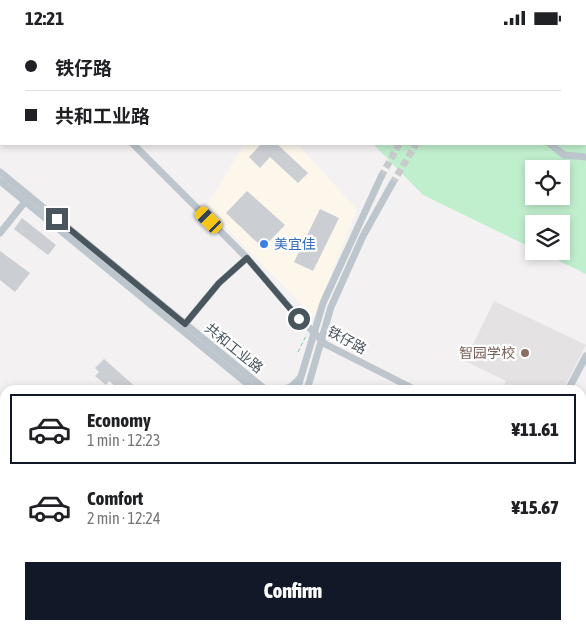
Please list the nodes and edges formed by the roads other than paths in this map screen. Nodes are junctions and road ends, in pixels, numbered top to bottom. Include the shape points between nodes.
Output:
1 (134, 145) edge
2 (551, 145) edge
3 (586, 157) edge
4 (0, 173) edge
5 (381, 177) tunnel mouth
6 (0, 181) edge
7 (392, 184) tunnel mouth
8 (27, 199) junction
9 (0, 233) edge
10 (247, 258) junction
11 (185, 324) junction
12 (586, 356) edge
13 (301, 375) junction
14 (256, 385) edge
15 (256, 385) edge
16 (293, 385) edge
17 (298, 385) edge
18 (308, 385) edge
19 (406, 385) edge
20 (571, 385) edge

1 - 10 street, 铁仔路
2 - 3 street via 564,155
4 - 8 street, 共和工业路
5 - 13 street via 323,303
6 - 8 street, 共和工业路
7 - 18 street via 363,236 331,307
8 - 9 street
8 - 11 street, 共和工业路
8 - 14 street, 共和工业路
10 - 11 street via 219,283
10 - 19 street, 铁仔路, bridge via 325,344
11 - 15 street, 共和工业路
12 - 20 street
13 - 16 street
13 - 17 street

